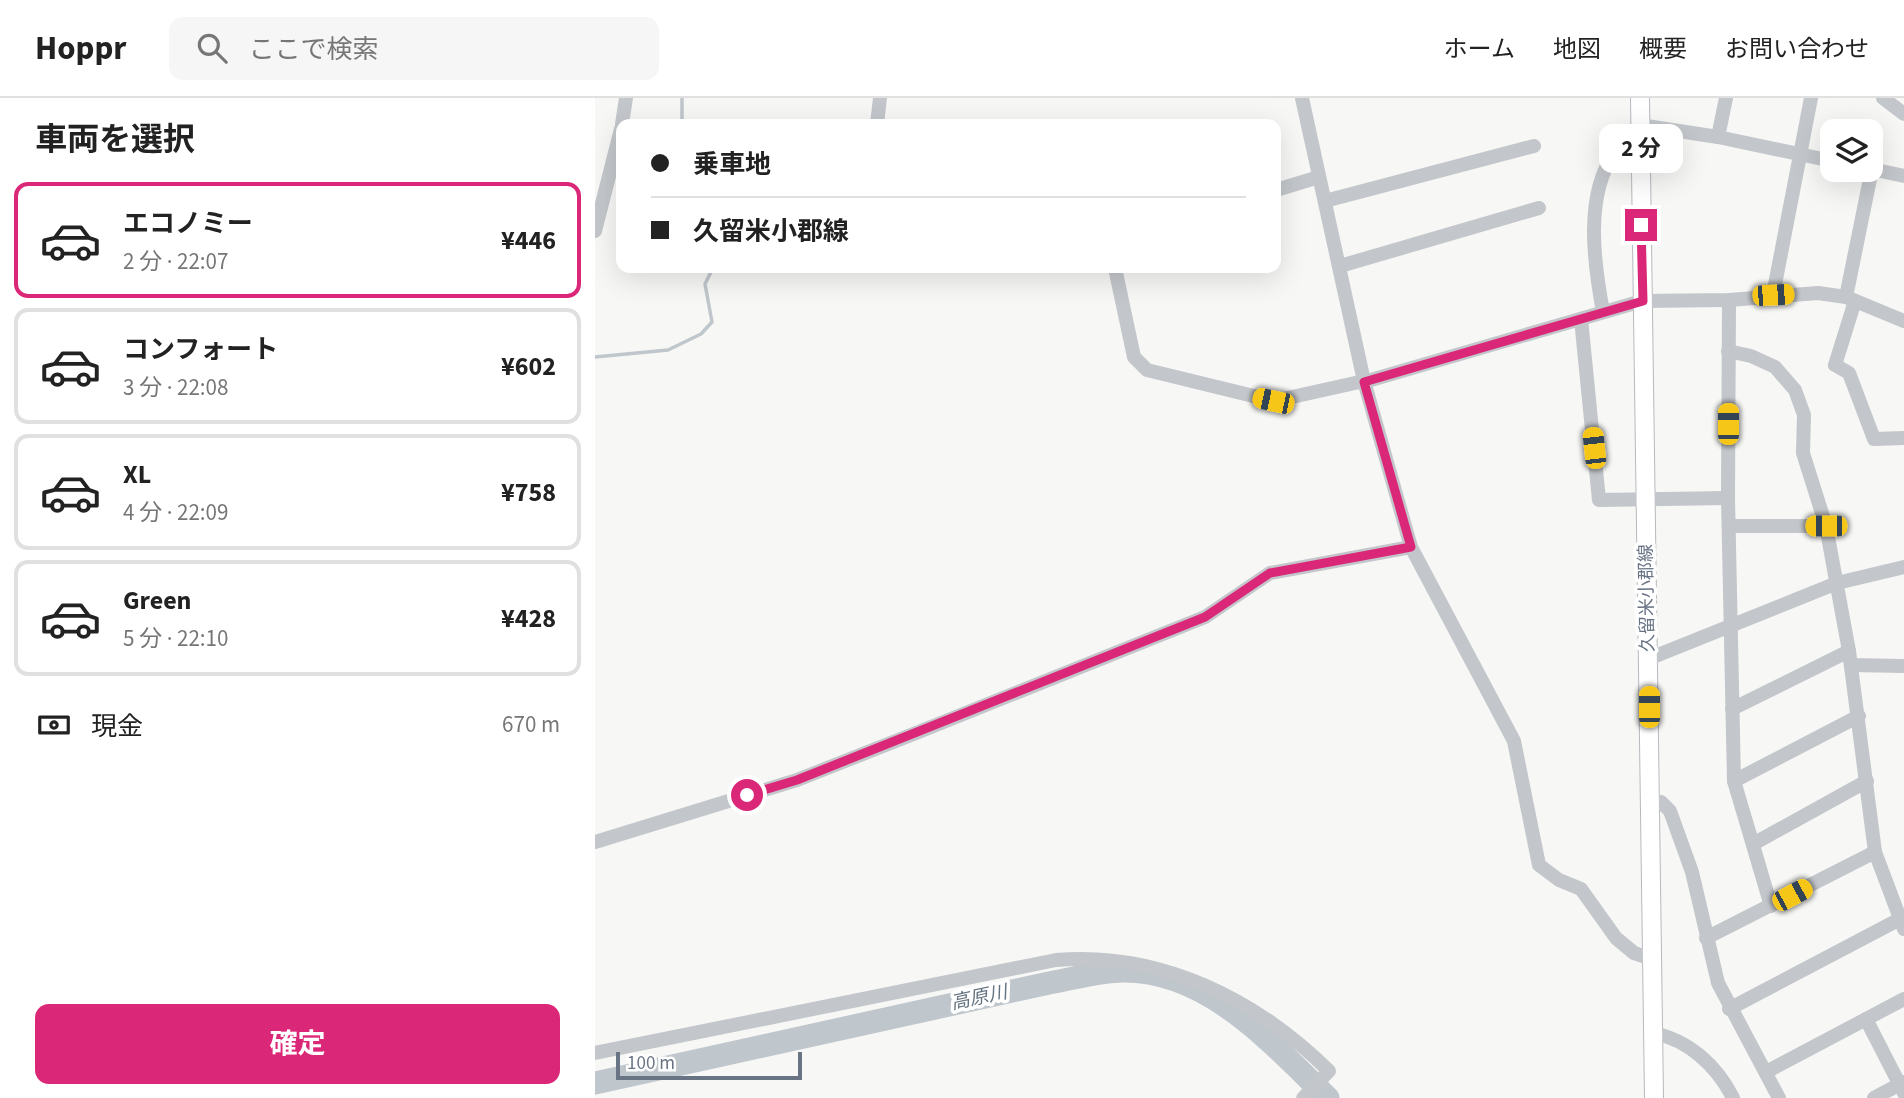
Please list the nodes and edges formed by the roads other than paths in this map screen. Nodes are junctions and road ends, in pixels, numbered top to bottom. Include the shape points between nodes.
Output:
1 (626, 98) edge
2 (880, 98) edge
3 (1302, 98) edge
4 (1640, 98) edge
5 (1726, 98) edge
6 (1811, 98) edge
7 (1882, 98) edge
8 (1904, 114) edge
9 (623, 119) edge
10 (878, 119) edge
11 (1640, 125) junction
12 (1718, 137) junction
13 (1534, 146) dead end
14 (1640, 150) junction
15 (1799, 154) junction
16 (1820, 158) edge
17 (616, 161) edge
18 (1883, 172) edge
19 (1904, 176) edge
20 (1318, 177) junction
21 (1869, 182) edge
22 (1281, 188) edge
23 (1325, 201) junction
24 (1539, 208) dead end
25 (595, 232) edge
26 (1339, 266) junction
27 (1116, 273) edge
28 (1773, 295) junction
29 (1850, 299) junction
30 (1730, 300) junction
31 (1643, 301) junction
32 (1603, 312) junction
33 (1581, 318) junction
34 (1904, 321) edge
35 (1728, 351) junction
36 (1364, 381) junction
37 (1904, 438) edge
38 (1646, 498) junction
39 (1728, 498) junction
40 (1728, 526) junction
41 (1826, 526) junction
42 (1411, 547) junction
43 (1904, 567) edge
44 (1837, 583) junction
45 (1731, 627) junction
46 (1850, 658) junction
47 (1648, 659) junction
48 (1904, 666) edge
49 (1732, 709) junction
50 (1859, 716) junction
51 (1734, 780) junction
52 (1867, 781) junction
53 (1650, 804) junction
54 (595, 842) edge
55 (1752, 844) junction
56 (1875, 852) junction
57 (1771, 906) junction
58 (1902, 924) edge
59 (1706, 937) junction
60 (1652, 959) junction
61 (1904, 999) edge
62 (1729, 1009) junction
63 (1866, 1019) junction
64 (1653, 1033) junction
65 (595, 1053) edge
66 (1766, 1072) junction
67 (1903, 1086) edge
68 (1303, 1097) edge
69 (1654, 1098) edge
70 (1733, 1098) edge
71 (1779, 1098) edge
72 (1874, 1098) edge

1 - 9 street
2 - 10 street
3 - 20 street
4 - 11 main road, 久留米小郡線
5 - 12 street
6 - 15 street
7 - 8 street
11 - 12 street
11 - 14 main road, 久留米小郡線
12 - 15 street
13 - 23 street
14 - 31 main road, 久留米小郡線
14 - 32 street via 1615,152 1602,176 1595,215
15 - 16 street
15 - 28 street
17 - 25 street
18 - 19 street
20 - 22 street
20 - 23 street
21 - 29 street
23 - 26 street
24 - 26 street
26 - 36 street
27 - 36 street via 1134,357 1147,370 1273,401
28 - 29 street via 1818,293
28 - 30 street
29 - 34 street
29 - 37 street via 1835,365 1849,373 1874,439
30 - 31 street
30 - 35 street
31 - 32 street
31 - 38 main road, 久留米小郡線
32 - 33 street
33 - 36 street
33 - 38 street via 1599,500
35 - 39 street
35 - 41 street via 1775,367 1795,390 1804,415 1803,453
36 - 42 street
38 - 39 street
38 - 47 main road, 久留米小郡線
39 - 40 street
40 - 41 street
40 - 45 street
41 - 44 street
42 - 54 street via 1270,573 1205,617 921,731 797,780
42 - 60 street via 1514,741 1539,865 1581,889 1616,938 1634,953
43 - 44 street
44 - 45 street
44 - 46 street
45 - 47 street
45 - 49 street
46 - 48 street
46 - 49 street
46 - 50 street
47 - 53 main road, 久留米小郡線
49 - 51 street
50 - 51 street
50 - 52 street
51 - 55 street
52 - 55 street
52 - 56 street
53 - 59 street via 1661,802 1670,811 1692,872
53 - 60 main road, 久留米小郡線
55 - 57 street
56 - 57 street
56 - 58 street
57 - 59 street
58 - 62 street
59 - 62 street
60 - 64 main road, 久留米小郡線
61 - 63 street
62 - 66 street
63 - 66 street
63 - 67 street
64 - 69 main road, 久留米小郡線
64 - 70 street via 1668,1036 1706,1060 1721,1075
65 - 68 street via 1030,965 1090,957 1141,964 1188,978 1289,1034 1329,1071
66 - 71 street
67 - 72 street

